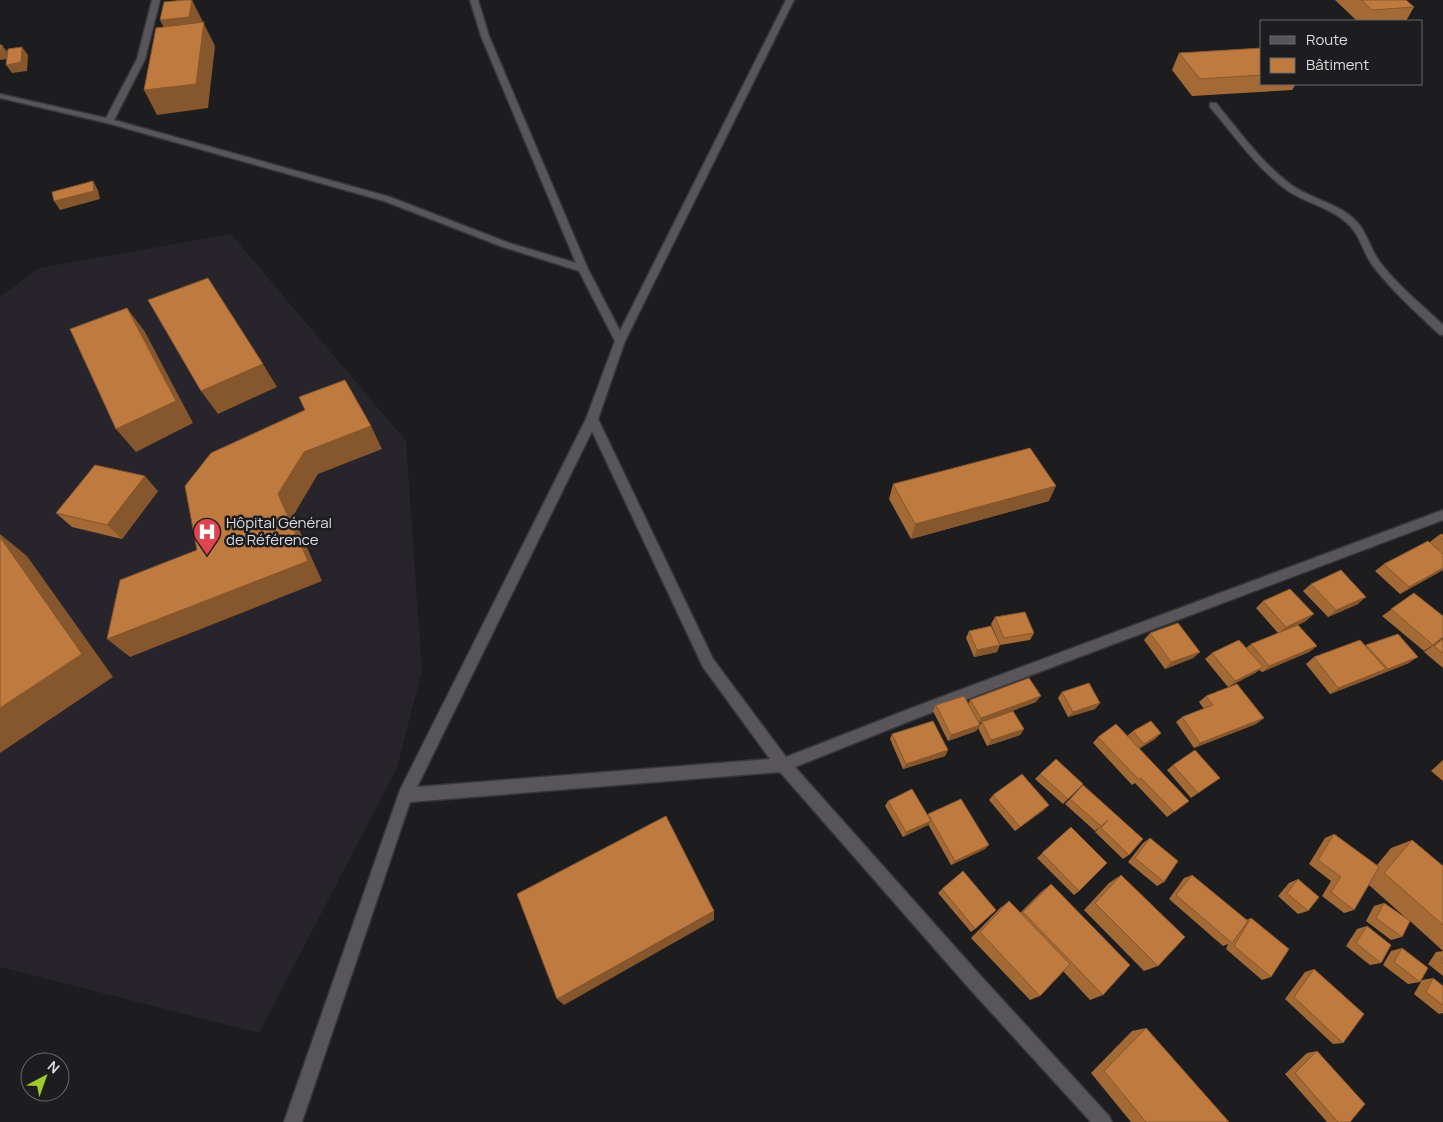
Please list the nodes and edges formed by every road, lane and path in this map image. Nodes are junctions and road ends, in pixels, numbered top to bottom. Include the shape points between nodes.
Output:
1 (156, 0) edge
2 (474, 0) edge
3 (790, 0) edge
4 (0, 96) edge
5 (1213, 105) dead end
6 (109, 121) junction
7 (583, 269) junction
8 (1443, 332) edge
9 (620, 340) junction
10 (592, 419) junction
11 (1443, 515) edge
12 (783, 765) junction
13 (405, 795) junction
14 (293, 1122) edge
15 (1103, 1122) edge

1 - 6 street via 141,59
2 - 7 street via 485,36
3 - 9 street
4 - 6 street
5 - 8 street via 1270,172 1301,196 1348,218 1386,276
6 - 7 street via 387,199 506,245
7 - 9 street
9 - 10 street
10 - 12 street via 708,663
10 - 13 street
11 - 12 street via 926,708
12 - 13 street
12 - 15 street
13 - 14 street

